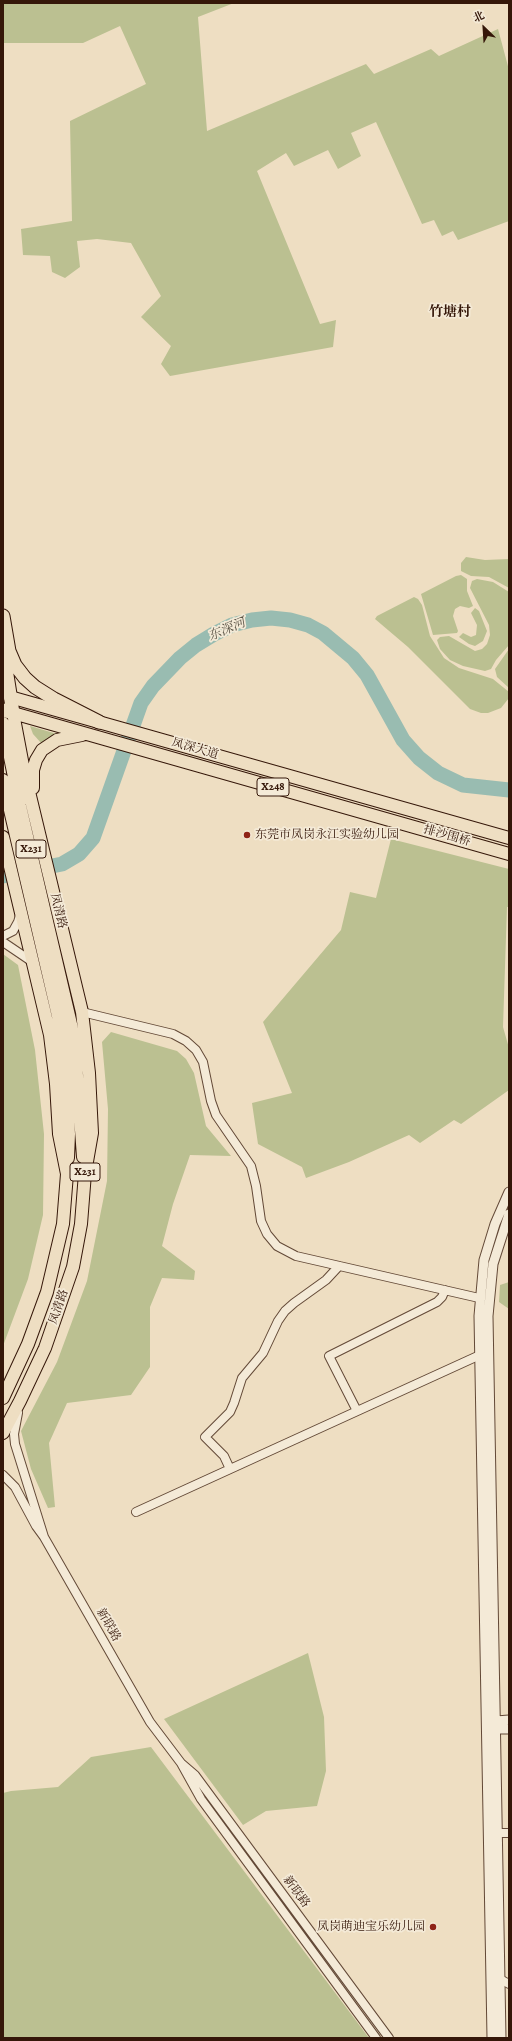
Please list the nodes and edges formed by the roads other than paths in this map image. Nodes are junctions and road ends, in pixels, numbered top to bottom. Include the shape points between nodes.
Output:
1 (3, 616) edge
2 (3, 650) edge
3 (6, 696) edge
4 (8, 711) edge
5 (99, 722) junction
6 (3, 723) edge
7 (92, 735) junction
8 (3, 780) edge
9 (33, 803) junction
10 (386, 803) joint
11 (384, 818) joint
12 (3, 837) edge
13 (509, 838) edge
14 (509, 854) edge
15 (20, 908) junction
16 (3, 936) edge
17 (3, 942) edge
18 (34, 963) junction
19 (55, 976) junction
20 (82, 1012) junction
21 (85, 1173) junction
22 (67, 1174) junction
23 (509, 1192) edge
24 (509, 1214) edge
25 (339, 1266) junction
26 (445, 1290) junction
27 (480, 1298) junction
28 (480, 1355) junction
29 (3, 1398) edge
30 (20, 1401) junction
31 (357, 1411) junction
32 (3, 1433) edge
33 (230, 1469) junction
34 (3, 1475) edge
35 (136, 1512) dead end
36 (44, 1536) junction
37 (509, 1720) edge
38 (487, 1725) junction
39 (496, 1725) junction
40 (509, 1729) edge
41 (181, 1763) junction
42 (498, 1833) junction
43 (509, 1833) edge
44 (500, 1979) junction
45 (509, 1984) edge
46 (376, 2038) edge
47 (389, 2038) edge
48 (492, 2038) edge
49 (501, 2038) edge

1 - 5 highway via 10,652 15,665 25,678 54,699
2 - 3 highway, 凤清路
3 - 4 highway, 凤清路
3 - 5 main road, 凤深大道 / X248
4 - 7 main road, 凤深大道 / X248
4 - 9 main road, 凤清路 / X231
5 - 10 main road, 凤深大道 / X248
6 - 19 main road, 凤清路 / X231
7 - 9 main road via 63,738 42,750 32,770
7 - 11 main road, 凤深大道 / X248
8 - 19 main road, 凤清路 / X231
9 - 20 main road, 凤清路 / X231
10 - 13 main road, 排沙围桥 / X248
11 - 14 main road, 排沙围桥 / X248
12 - 15 main road, 凤清路 / X231
15 - 16 street via 16,926 9,934
15 - 18 main road, 凤清路 / X231
17 - 18 street
18 - 22 main road, 凤清路 / X231 via 50,1034 59,1134
19 - 21 main road, 凤清路 / X231 via 75,1048
19 - 22 main road, 凤清路 / X231 via 69,1134
20 - 21 main road, 凤清路 / X231 via 92,1125
20 - 25 street via 173,1034 191,1045 203,1062 216,1115 251,1166 261,1220 267,1234 286,1252
21 - 30 main road, 凤清路 / X231 via 83,1209 72,1266 45,1348
22 - 29 main road, 凤清路 / X231 via 63,1224 47,1292 28,1344
23 - 27 street via 489,1241 483,1266
24 - 39 street via 493,1264 488,1316
25 - 26 street
25 - 33 street via 326,1280 285,1311 263,1353 242,1378 230,1412 205,1437 224,1456
26 - 27 street
26 - 31 street via 437,1302 329,1356
27 - 28 street
28 - 31 street
28 - 38 street
30 - 32 main road, 凤清路 / X231
30 - 36 street, 新联路 via 15,1424 15,1444
31 - 33 street
33 - 35 street
34 - 36 street, 新联路 via 15,1486
36 - 41 street, 新联路 via 150,1722
37 - 39 street
38 - 39 street
38 - 48 street
39 - 40 street
39 - 42 street
41 - 46 street, 新联路 via 201,1799
41 - 47 street, 新联路 via 195,1775
42 - 43 street
42 - 44 street
44 - 45 street
44 - 49 street

